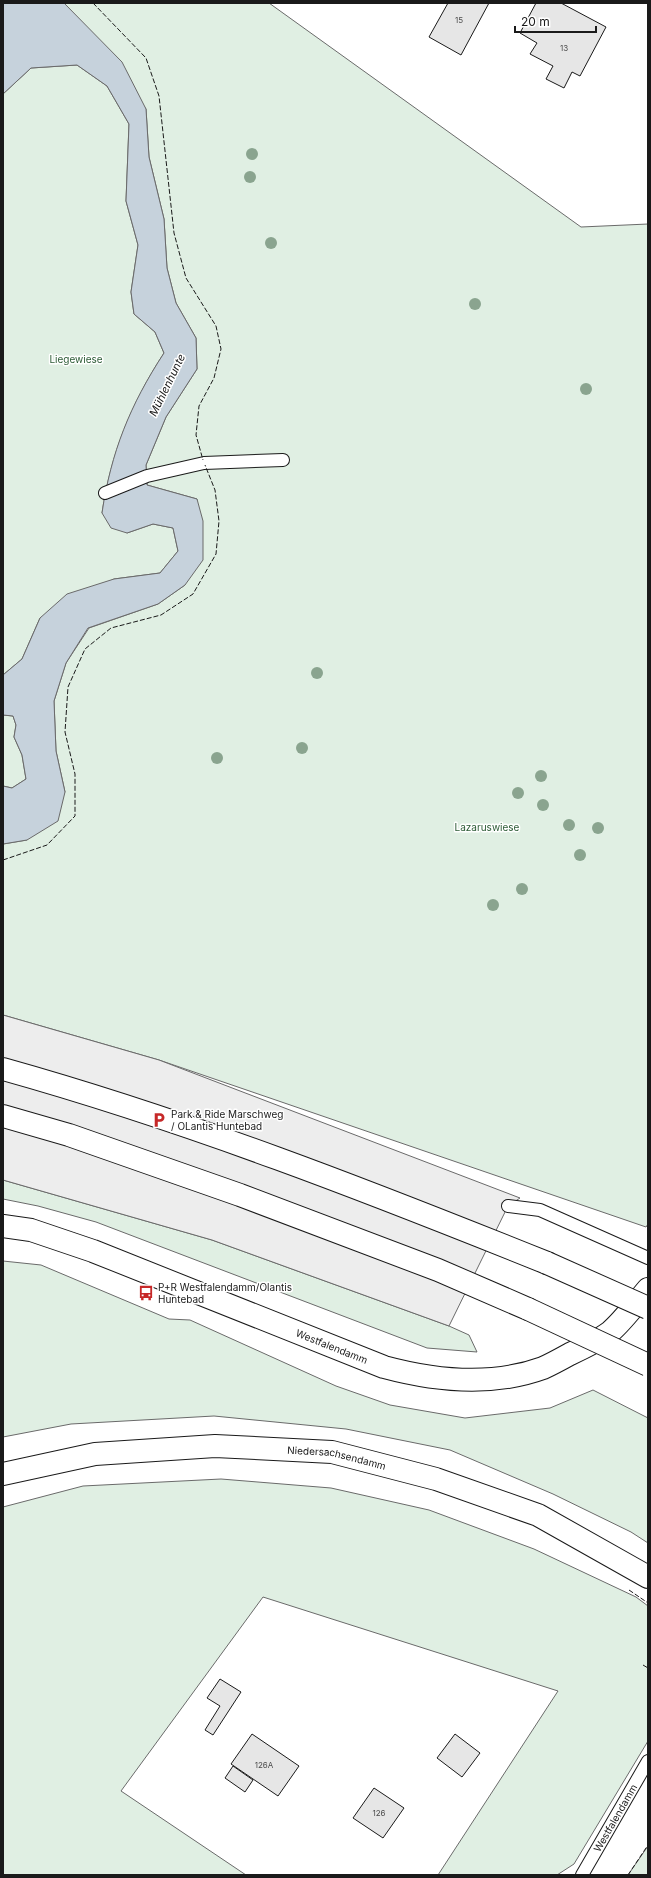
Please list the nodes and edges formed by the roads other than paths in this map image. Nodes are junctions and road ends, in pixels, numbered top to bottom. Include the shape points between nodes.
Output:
1 (283, 460) dead end
2 (105, 493) dead end
3 (3, 1069) edge
4 (3, 1116) edge
5 (508, 1206) dead end
6 (3, 1226) edge
7 (648, 1258) edge
8 (648, 1289) edge
9 (648, 1308) edge
10 (648, 1365) edge
11 (3, 1474) edge
12 (644, 1575) edge
13 (648, 1761) edge
14 (582, 1875) edge

1 - 2 lane via 204,462 147,476
3 - 9 main road, bridge via 76,1090 240,1144 343,1182 547,1263
4 - 10 main road, bridge via 69,1135 240,1195 438,1270
5 - 7 lane via 540,1210
6 - 8 main road, Westfalendamm via 31,1230 93,1251 384,1367 414,1375 462,1381 517,1375 543,1368 610,1332
11 - 12 main road, Niedersachsendamm via 95,1454 119,1452 215,1446 332,1452 436,1479 538,1515
13 - 14 lane, Westfalendamm

